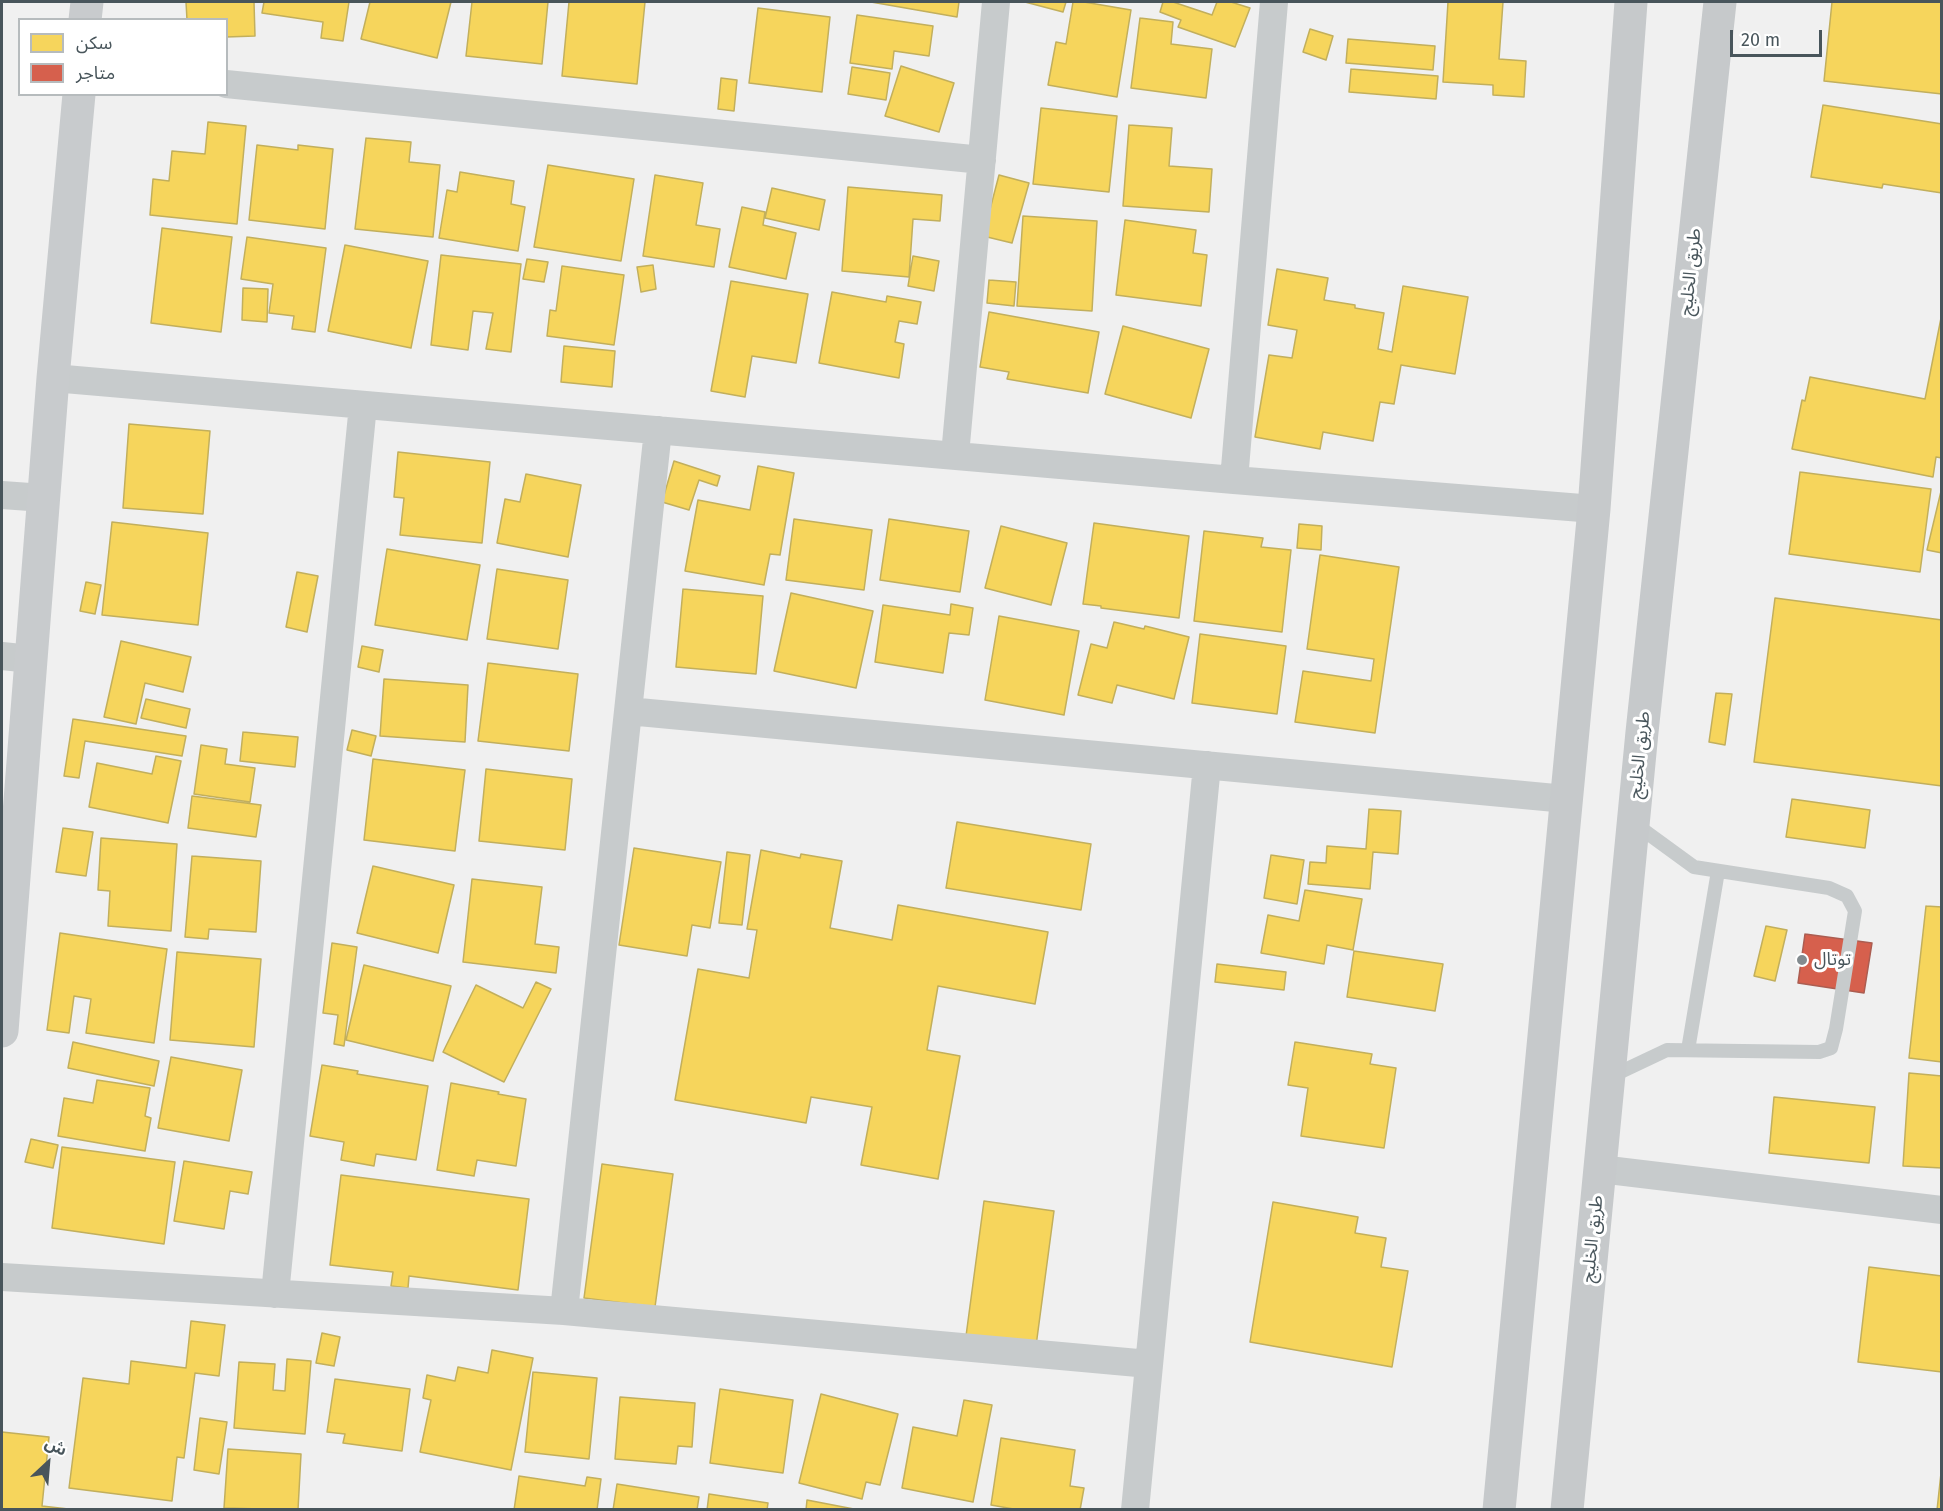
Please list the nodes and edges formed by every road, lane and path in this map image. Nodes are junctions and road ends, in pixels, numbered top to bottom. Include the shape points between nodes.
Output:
1 (87, 2) edge
2 (996, 2) edge
3 (1274, 2) edge
4 (1631, 2) edge
5 (1720, 2) edge
6 (85, 18) edge
7 (228, 84) edge
8 (79, 96) edge
9 (982, 160) junction
10 (53, 378) junction
11 (363, 405) junction
12 (658, 430) junction
13 (955, 455) junction
14 (1234, 480) junction
15 (2, 495) edge
16 (44, 498) junction
17 (1594, 509) junction
18 (16, 658) edge
19 (628, 711) junction
20 (1207, 765) junction
21 (1566, 799) junction
22 (1633, 823) junction
23 (1718, 871) junction
24 (2, 1031) edge
25 (1688, 1050) junction
26 (1608, 1078) junction
27 (1600, 1169) junction
28 (1941, 1210) edge
29 (2, 1277) edge
30 (275, 1293) junction
31 (564, 1311) junction
32 (1149, 1364) junction
33 (1135, 1509) edge
34 (1500, 1509) edge
35 (1567, 1509) edge

1 - 6 street
2 - 9 street
3 - 14 street
4 - 17 main road
5 - 22 main road, طريق الخليج
7 - 9 street
8 - 10 street
9 - 13 street
10 - 11 street
10 - 16 street
11 - 12 street
11 - 30 street
12 - 13 street
12 - 19 street
13 - 14 street
14 - 17 street
15 - 16 street
16 - 18 street
17 - 21 main road
18 - 24 street
19 - 20 street
19 - 31 street
20 - 21 street
20 - 32 street
21 - 34 main road
22 - 23 lane via 1694,867
22 - 26 main road, طريق الخليج
23 - 25 lane
23 - 25 lane via 1829,888 1847,896 1856,911 1831,1048 1819,1052
25 - 26 lane via 1667,1050
26 - 27 main road, طريق الخليج
27 - 28 street
27 - 35 main road, طريق الخليج
29 - 30 street
30 - 31 street
31 - 32 street
32 - 33 street

